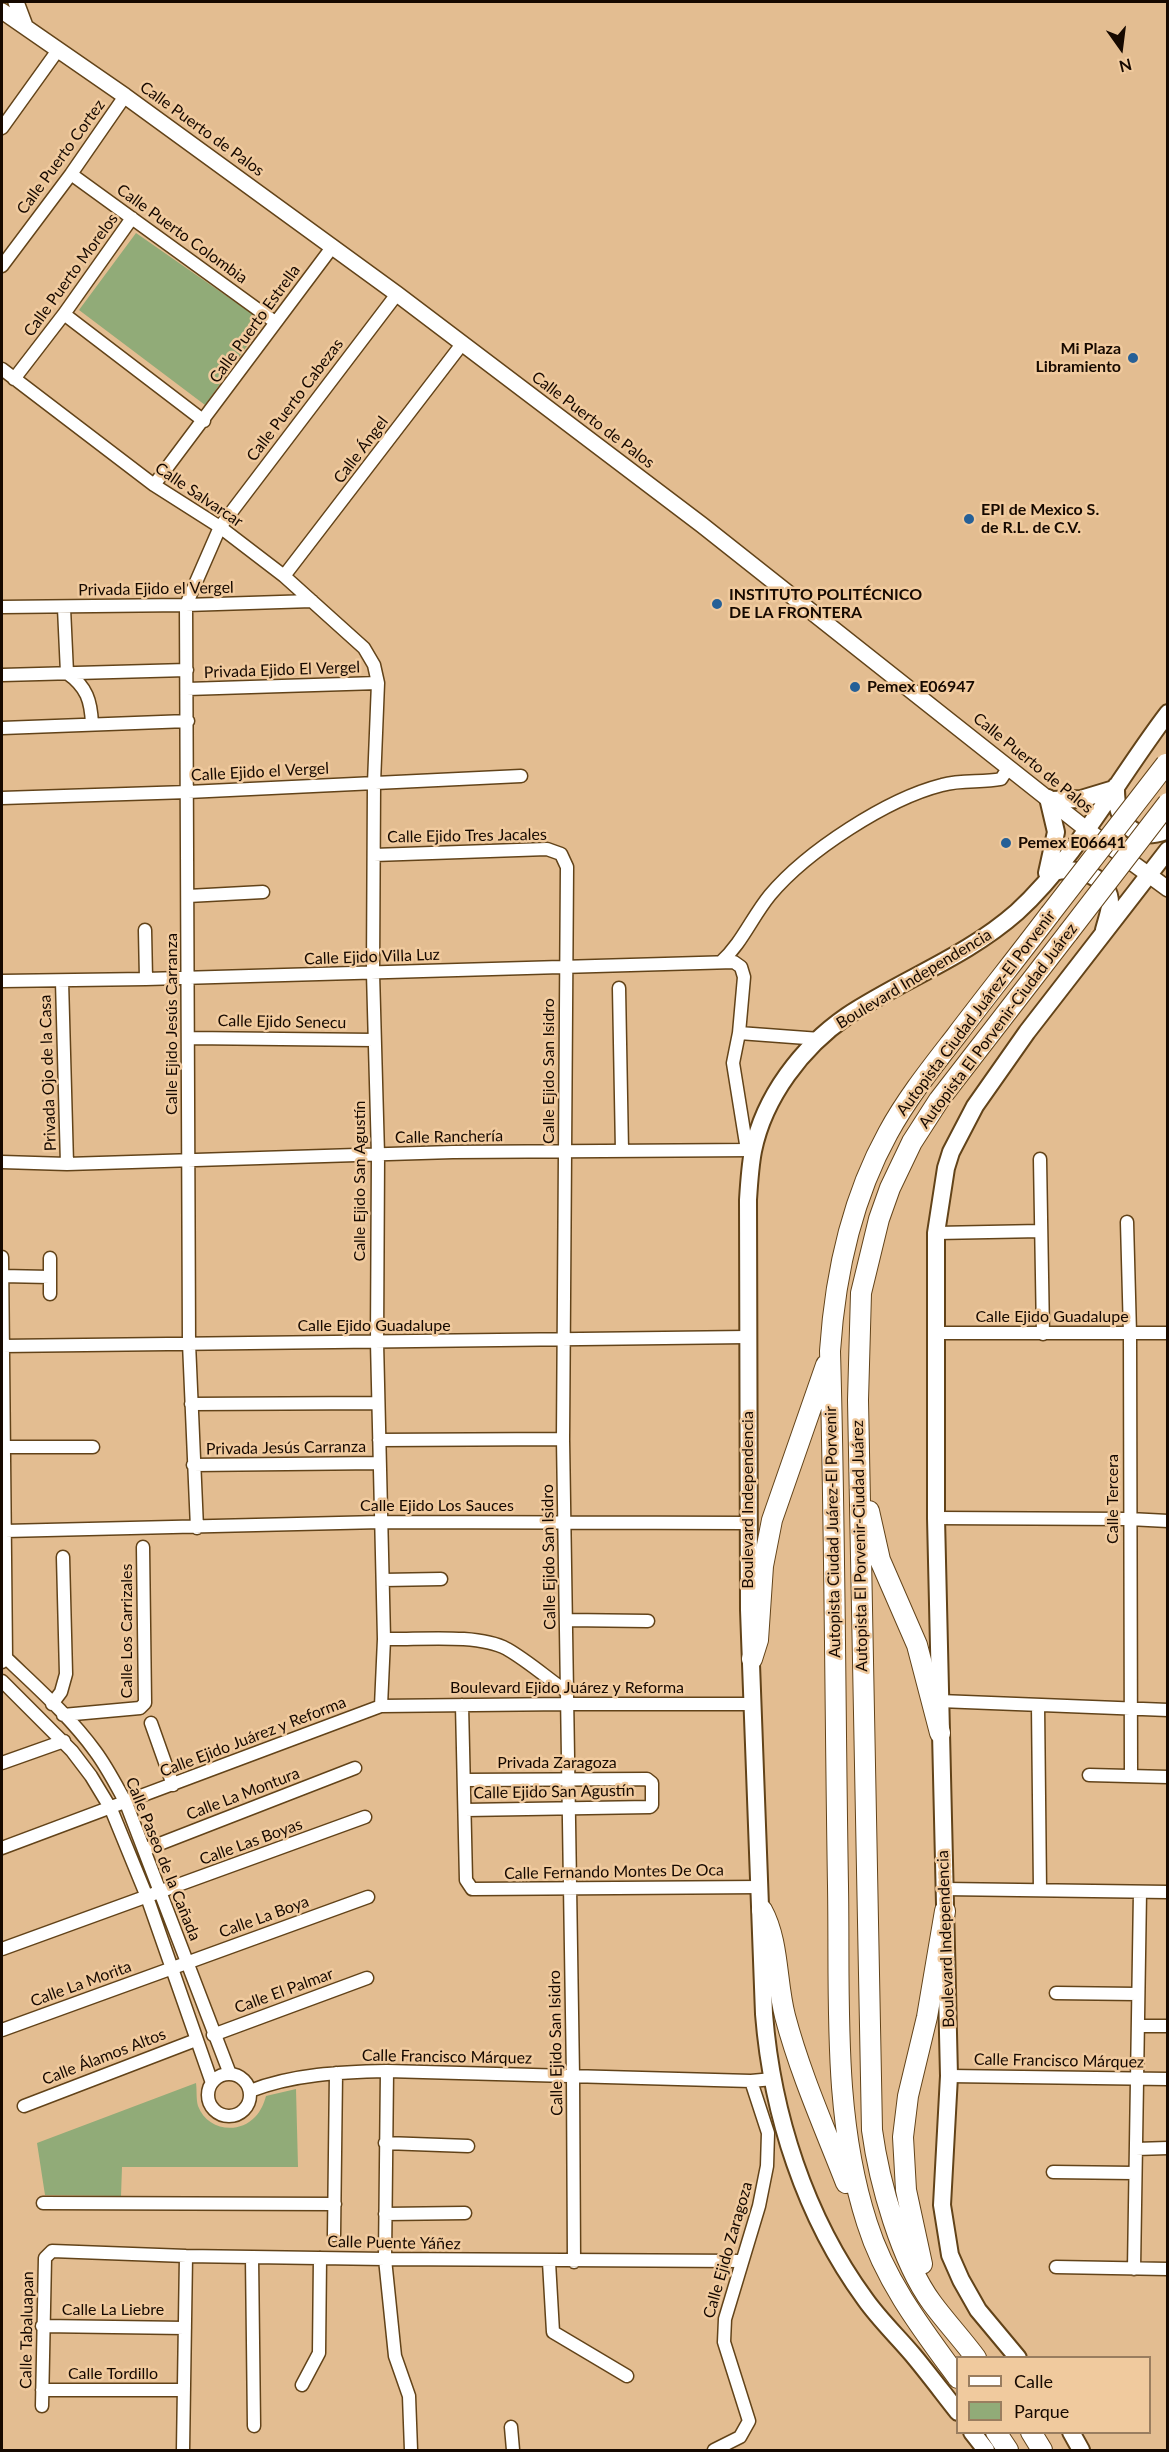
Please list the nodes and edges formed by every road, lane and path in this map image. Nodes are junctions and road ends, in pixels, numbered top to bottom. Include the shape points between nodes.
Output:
1 (16, 2) edge
2 (2, 11) edge
3 (25, 26) junction
4 (58, 50) junction
5 (125, 96) junction
6 (2, 128) edge
7 (71, 174) junction
8 (132, 218) junction
9 (333, 246) junction
10 (2, 266) edge
11 (397, 294) junction
12 (64, 314) junction
13 (275, 321) junction
14 (462, 344) junction
15 (2, 369) edge
16 (14, 379) junction
17 (204, 421) junction
18 (154, 486) junction
19 (220, 527) junction
20 (284, 576) junction
21 (312, 601) junction
22 (186, 605) junction
23 (2, 608) edge
24 (64, 608) junction
25 (369, 656) joint
26 (188, 670) junction
27 (66, 673) junction
28 (2, 675) edge
29 (378, 684) junction
30 (188, 689) junction
31 (1167, 713) edge
32 (188, 721) junction
33 (92, 724) junction
34 (2, 728) edge
35 (1167, 761) edge
36 (1009, 767) junction
37 (521, 776) dead end
38 (374, 783) junction
39 (1115, 788) junction
40 (188, 792) junction
41 (2, 798) edge
42 (1049, 799) junction
43 (1167, 803) edge
44 (1086, 829) junction
45 (1167, 830) edge
46 (1167, 850) edge
47 (561, 854) joint
48 (374, 855) junction
49 (1148, 875) junction
50 (1049, 877) junction
51 (1167, 889) edge
52 (263, 892) dead end
53 (188, 896) junction
54 (145, 930) dead end
55 (1102, 936) junction
56 (722, 962) junction
57 (565, 968) junction
58 (373, 973) junction
59 (189, 978) junction
60 (146, 979) junction
61 (2, 981) edge
62 (62, 981) junction
63 (620, 988) dead end
64 (739, 1033) junction
65 (189, 1038) junction
66 (820, 1039) junction
67 (374, 1040) junction
68 (750, 1150) junction
69 (566, 1151) junction
70 (622, 1151) junction
71 (378, 1155) junction
72 (188, 1159) junction
73 (1040, 1159) dead end
74 (2, 1162) edge
75 (67, 1164) junction
76 (1127, 1222) dead end
77 (1041, 1231) junction
78 (936, 1233) junction
79 (2, 1257) edge
80 (50, 1258) dead end
81 (2, 1276) edge
82 (50, 1277) junction
83 (50, 1294) dead end
84 (936, 1333) junction
85 (1167, 1333) edge
86 (1042, 1334) junction
87 (1130, 1334) junction
88 (747, 1337) junction
89 (566, 1340) junction
90 (377, 1342) junction
91 (189, 1343) junction
92 (2, 1346) edge
93 (830, 1351) junction
94 (378, 1403) junction
95 (191, 1404) junction
96 (563, 1439) junction
97 (379, 1440) junction
98 (93, 1447) dead end
99 (4, 1448) junction
100 (860, 1452) junction
101 (379, 1463) junction
102 (193, 1466) junction
103 (936, 1518) junction
104 (1130, 1519) junction
105 (1167, 1521) edge
106 (381, 1522) junction
107 (565, 1523) junction
108 (748, 1523) junction
109 (197, 1528) junction
110 (5, 1531) junction
111 (143, 1547) dead end
112 (63, 1557) dead end
113 (441, 1579) dead end
114 (383, 1580) junction
115 (567, 1620) junction
116 (648, 1621) dead end
117 (384, 1639) junction
118 (3, 1658) edge
119 (752, 1659) junction
120 (2, 1681) edge
121 (567, 1698) junction
122 (940, 1701) junction
123 (52, 1704) junction
124 (754, 1704) junction
125 (462, 1705) junction
126 (381, 1706) junction
127 (1038, 1706) junction
128 (1131, 1709) junction
129 (1167, 1710) edge
130 (63, 1715) junction
131 (151, 1723) dead end
132 (940, 1733) junction
133 (64, 1742) junction
134 (3, 1760) edge
135 (355, 1768) dead end
136 (1089, 1775) dead end
137 (1131, 1776) junction
138 (1167, 1777) edge
139 (569, 1779) junction
140 (464, 1780) junction
141 (649, 1780) joint
142 (173, 1785) junction
143 (126, 1803) junction
144 (111, 1809) junction
145 (569, 1809) junction
146 (465, 1810) junction
147 (366, 1817) dead end
148 (2, 1848) edge
149 (144, 1850) junction
150 (761, 1887) junction
151 (569, 1889) junction
152 (944, 1889) junction
153 (1040, 1890) junction
154 (1140, 1892) junction
155 (1167, 1892) edge
156 (160, 1893) junction
157 (147, 1897) junction
158 (368, 1897) dead end
159 (762, 1910) junction
160 (945, 1911) junction
161 (2, 1949) edge
162 (187, 1963) junction
163 (171, 1969) junction
164 (367, 1978) dead end
165 (1056, 1993) dead end
166 (1137, 1994) junction
167 (1138, 2026) junction
168 (1167, 2026) edge
169 (2, 2030) edge
170 (213, 2034) junction
171 (196, 2040) junction
172 (387, 2071) junction
173 (336, 2073) junction
174 (230, 2074) junction
175 (573, 2076) junction
176 (949, 2076) junction
177 (773, 2079) junction
178 (1136, 2079) junction
179 (1167, 2079) edge
180 (751, 2081) junction
181 (212, 2083) junction
182 (250, 2091) junction
183 (24, 2106) dead end
184 (785, 2129) junction
185 (768, 2133) junction
186 (385, 2143) junction
187 (468, 2146) dead end
188 (1167, 2148) edge
189 (1136, 2149) junction
190 (1053, 2172) dead end
191 (1134, 2173) junction
192 (44, 2203) dead end
193 (335, 2204) junction
194 (465, 2213) dead end
195 (385, 2214) junction
196 (867, 2223) junction
197 (334, 2235) dead end
198 (47, 2255) joint
199 (186, 2256) junction
200 (252, 2257) junction
201 (320, 2258) junction
202 (385, 2259) junction
203 (741, 2261) junction
204 (549, 2262) junction
205 (574, 2262) junction
206 (1056, 2267) dead end
207 (1134, 2269) junction
208 (1167, 2269) edge
209 (931, 2302) junction
210 (42, 2326) junction
211 (185, 2328) junction
212 (973, 2356) edge
213 (1016, 2356) edge
214 (627, 2376) dead end
215 (956, 2377) edge
216 (302, 2385) dead end
217 (42, 2390) junction
218 (184, 2390) junction
219 (42, 2406) dead end
220 (956, 2411) edge
221 (254, 2426) dead end
222 (511, 2427) dead end
223 (973, 2434) edge
224 (997, 2434) edge
225 (1032, 2434) edge
226 (1072, 2434) edge
227 (183, 2451) edge
228 (411, 2451) edge
229 (513, 2451) edge
230 (714, 2451) edge
231 (986, 2451) edge
232 (1008, 2451) edge
233 (1042, 2451) edge
234 (1082, 2451) edge

1 - 3 street
2 - 3 street, Calle Puerto de Palos
3 - 4 street, Calle Puerto de Palos
4 - 5 street, Calle Puerto de Palos
4 - 6 street
5 - 7 street, Calle Puerto Cortez
5 - 9 street, Calle Puerto de Palos
7 - 8 street, Calle Puerto Colombia
7 - 10 street, Calle Puerto Cortez
8 - 12 street, Calle Puerto Morelos
8 - 13 street, Calle Puerto Colombia
9 - 11 street, Calle Puerto de Palos
9 - 13 street, Calle Puerto Estrella
11 - 14 street, Calle Puerto de Palos
11 - 19 street, Calle Puerto Cabezas
12 - 16 street, Calle Puerto Morelos
12 - 17 street
13 - 17 street, Calle Puerto Estrella
14 - 20 street, Calle Ángel
14 - 36 street, Calle Puerto de Palos via 711,531
15 - 16 street, Calle Salvarcar
16 - 18 street, Calle Salvarcar
17 - 18 street, Calle Puerto Estrella
18 - 19 street, Calle Salvarcar
19 - 20 street, Calle Salvarcar
19 - 22 street, Calle Ejido Jesús Carranza
20 - 21 street, Calle Salvarcar
21 - 22 street, Privada Ejido el Vergel
21 - 25 street, Calle Salvarcar
22 - 24 street, Privada Ejido el Vergel
22 - 26 street, Calle Ejido Jesús Carranza
23 - 24 street, Privada Ejido el Vergel
24 - 27 street
25 - 29 street, Calle Ejido San Agustín
26 - 27 street, Privada Ejido El Vergel
26 - 30 street, Calle Ejido Jesús Carranza
27 - 28 street, Privada Ejido El Vergel
27 - 33 street via 86,692
29 - 30 street, Privada Ejido El Vergel
29 - 38 street, Calle Ejido San Agustín
30 - 32 street, Calle Ejido Jesús Carranza
31 - 39 main road, Boulevard Independencia
32 - 33 street
32 - 40 street, Calle Ejido Jesús Carranza
33 - 34 street
35 - 93 highway, Autopista Ciudad Juárez-El Porvenir, bridge via 902,1110 864,1186 846,1240 836,1282
36 - 42 street, Calle Puerto de Palos
36 - 56 street via 1001,779 959,781 926,790 817,850 769,897
37 - 38 street, Calle Ejido el Vergel
38 - 40 street, Calle Ejido el Vergel
38 - 48 street, Calle Ejido San Agustín
39 - 42 main road via 1081,800
39 - 44 main road, Boulevard Independencia
39 - 45 main road via 1118,813 1126,825 1142,833
40 - 41 street, Calle Ejido el Vergel
40 - 53 street, Calle Ejido Jesús Carranza
42 - 44 street, Calle Puerto de Palos
42 - 50 main road via 1056,832
43 - 100 highway, Autopista El Porvenir-Ciudad Juárez, bridge via 939,1100 896,1175 876,1228 861,1293
44 - 49 street, Calle Puerto de Palos
44 - 50 main road, Boulevard Independencia
46 - 49 main road, Boulevard Independencia
47 - 48 street, Calle Ejido Tres Jacales via 547,849
47 - 57 street, Calle Ejido San Isidro via 567,867
48 - 58 street, Calle Ejido San Agustín
49 - 51 street, Calle Puerto de Palos
49 - 55 main road, Boulevard Independencia
50 - 55 main road via 1065,869 1084,872 1100,882 1110,905
50 - 66 main road, Boulevard Independencia via 988,934 849,1015
52 - 53 street
53 - 59 street, Calle Ejido Jesús Carranza
54 - 60 street
55 - 78 main road, Boulevard Independencia via 975,1106 946,1168
56 - 57 street, Calle Ejido Villa Luz
56 - 64 street, Calle Ejido Villa Luz via 734,962 744,976
57 - 58 street, Calle Ejido Villa Luz
57 - 69 street, Calle Ejido San Isidro
58 - 59 street, Calle Ejido Villa Luz
58 - 67 street, Calle Ejido San Agustín
59 - 60 street, Calle Ejido Villa Luz
59 - 65 street, Calle Ejido Jesús Carranza
60 - 62 street, Calle Ejido Villa Luz
61 - 62 street, Calle Ejido Villa Luz
62 - 75 street, Privada Ojo de la Casa
63 - 70 street
64 - 66 street
64 - 68 street via 733,1071
65 - 67 street, Calle Ejido Senecu
65 - 72 street, Calle Ejido Jesús Carranza
66 - 68 main road, Boulevard Independencia via 774,1095
67 - 71 street, Calle Ejido San Agustín
68 - 70 street, Calle Ranchería
68 - 88 main road, Boulevard Independencia
69 - 70 street, Calle Ranchería
69 - 71 street, Calle Ranchería
69 - 89 street, Calle Ejido San Isidro
71 - 72 street, Calle Ranchería
71 - 90 street, Calle Ejido San Agustín
72 - 75 street, Calle Ranchería
72 - 91 street, Calle Ejido Jesús Carranza
73 - 77 street
74 - 75 street, Calle Ranchería
76 - 87 street, Calle Tercera
77 - 78 street
77 - 86 street
78 - 84 main road, Boulevard Independencia
79 - 81 street
80 - 82 street
81 - 82 street
81 - 92 street
82 - 83 street
84 - 86 street, Calle Ejido Guadalupe
84 - 103 main road, Boulevard Independencia
85 - 87 street, Calle Ejido Guadalupe
86 - 87 street, Calle Ejido Guadalupe
87 - 104 street, Calle Tercera
88 - 89 street, Calle Ejido Guadalupe
88 - 108 main road, Boulevard Independencia
89 - 90 street, Calle Ejido Guadalupe
89 - 96 street, Calle Ejido San Isidro
90 - 91 street, Calle Ejido Guadalupe
90 - 94 street, Calle Ejido San Agustín
91 - 92 street, Calle Ejido Guadalupe
91 - 95 street, Calle Ejido Jesús Carranza
92 - 99 street
93 - 119 highway via 769,1531 758,1640
93 - 196 highway, Autopista Ciudad Juárez-El Porvenir via 843,2098 850,2154
94 - 95 street
94 - 97 street, Calle Ejido San Agustín
95 - 102 street, Calle Ejido Jesús Carranza
96 - 97 street
96 - 107 street, Calle Ejido San Isidro
97 - 101 street, Calle Ejido San Agustín
98 - 99 street
99 - 110 street
100 - 132 highway via 880,1560 917,1645
100 - 209 highway, Autopista El Porvenir-Ciudad Juárez via 872,2130 882,2182 904,2249
101 - 102 street, Privada Jesús Carranza
101 - 106 street, Calle Ejido San Agustín
102 - 109 street, Calle Ejido Jesús Carranza
103 - 104 street
103 - 122 main road, Boulevard Independencia
104 - 105 street
104 - 128 street, Calle Tercera
106 - 107 street, Calle Ejido Los Sauces
106 - 109 street, Calle Ejido Los Sauces
106 - 114 street, Calle Ejido San Agustín
107 - 108 street, Calle Ejido Los Sauces
107 - 115 street, Calle Ejido San Isidro
108 - 119 main road, Boulevard Independencia
109 - 110 street, Calle Ejido Los Sauces
110 - 118 street
111 - 130 street, Calle Los Carrizales via 145,1703 140,1708
112 - 123 street via 66,1674 61,1692
113 - 114 street
114 - 117 street, Calle Ejido San Agustín
115 - 116 street
115 - 121 street, Calle Ejido San Isidro
117 - 121 street via 494,1644 506,1649
117 - 126 street, Calle Ejido San Agustín
118 - 123 street, Calle Paseo de la Cañada
119 - 124 main road, Boulevard Independencia
120 - 133 street, Calle Paseo de la Cañada
121 - 124 street, Boulevard Ejido Juárez y Reforma
121 - 125 street, Boulevard Ejido Juárez y Reforma
121 - 139 street, Calle Ejido San Isidro
122 - 127 street
122 - 132 main road, Boulevard Independencia
123 - 130 street, Calle Paseo de la Cañada
124 - 150 main road, Boulevard Independencia
125 - 126 street, Boulevard Ejido Juárez y Reforma
125 - 140 street
126 - 142 street, Calle Ejido Juárez y Reforma
127 - 128 street
127 - 153 street
128 - 129 street
128 - 137 street, Calle Tercera
130 - 143 street, Calle Paseo de la Cañada via 94,1749
131 - 142 street
132 - 152 main road, Boulevard Independencia
133 - 134 street
133 - 144 street, Calle Paseo de la Cañada
135 - 149 street, Calle La Montura
136 - 137 street
137 - 138 street
139 - 140 street, Privada Zaragoza
139 - 141 street, Privada Zaragoza
139 - 145 street, Calle Ejido San Isidro
140 - 146 street
141 - 145 street, Calle Ejido San Agustín via 650,1807
142 - 143 street, Calle Ejido Juárez y Reforma
143 - 144 street, Calle Ejido Juárez y Reforma
143 - 149 street, Calle Paseo de la Cañada
144 - 148 street, Calle Ejido Juárez y Reforma
144 - 157 street, Calle Paseo de la Cañada
145 - 146 street, Calle Ejido San Agustín
145 - 151 street, Calle Ejido San Isidro
146 - 151 street, Calle Fernando Montes De Oca via 469,1887
147 - 156 street, Calle Las Boyas
149 - 156 street, Calle Paseo de la Cañada
150 - 151 street, Calle Fernando Montes De Oca
150 - 159 main road, Boulevard Independencia
151 - 175 street, Calle Ejido San Isidro
152 - 153 street
152 - 160 main road, Boulevard Independencia
153 - 154 street
154 - 155 street
154 - 166 street
156 - 157 street, Calle Las Boyas
156 - 162 street, Calle Paseo de la Cañada
157 - 161 street, Calle Las Boyas
157 - 163 street, Calle Paseo de la Cañada
158 - 162 street, Calle La Boya
159 - 177 main road, Boulevard Independencia via 764,2014
159 - 196 highway via 771,1931 790,2035 852,2198
160 - 176 main road, Boulevard Independencia
160 - 209 highway via 903,2137 910,2214
162 - 163 street, Calle La Boya
162 - 170 street, Calle Paseo de la Cañada
163 - 169 street, Calle La Morita
163 - 171 street
164 - 170 street, Calle El Palmar
165 - 166 street
166 - 167 street
167 - 168 street
167 - 178 street
170 - 174 street, Calle Paseo de la Cañada
171 - 181 street
171 - 183 street, Calle Álamos Altos
172 - 173 street, Calle Francisco Márquez
172 - 175 street, Calle Francisco Márquez
172 - 186 street
173 - 182 street, Calle Francisco Márquez
173 - 193 street
174 - 181 street
174 - 182 street via 243,2079
175 - 180 street, Calle Francisco Márquez
175 - 205 street, Calle Ejido San Isidro
176 - 178 street, Calle Francisco Márquez
176 - 213 main road, Boulevard Independencia via 942,2205 948,2246 978,2310
177 - 180 street, Calle Francisco Márquez
177 - 184 main road, Boulevard Independencia
178 - 179 street, Calle Francisco Márquez
178 - 189 street
180 - 185 street, Calle Ejido Zaragoza
181 - 182 street via 209,2102 224,2115 244,2110
184 - 185 street
184 - 220 main road, Boulevard Independencia via 816,2214 841,2264 874,2312
185 - 203 street, Calle Ejido Zaragoza via 763,2191
186 - 187 street
186 - 195 street
188 - 189 street
189 - 191 street
190 - 191 street
191 - 207 street
192 - 193 street
193 - 197 street
194 - 195 street
195 - 202 street
196 - 215 highway, Autopista Ciudad Juárez-El Porvenir via 902,2300
198 - 199 street, Calle Puente Yáñez via 57,2250
198 - 210 street, Calle Tabaluapan
199 - 200 street, Calle Puente Yáñez
199 - 211 street
200 - 201 street, Calle Puente Yáñez
200 - 221 street
201 - 202 street, Calle Puente Yáñez
201 - 216 street via 319,2353
202 - 204 street, Calle Puente Yáñez
202 - 228 street via 395,2356 409,2397
203 - 205 street, Calle Puente Yáñez
203 - 230 street, Calle Ejido Zaragoza via 723,2334 748,2426 740,2437
204 - 205 street, Calle Puente Yáñez
204 - 214 street via 553,2332
206 - 207 street
207 - 208 street
209 - 212 highway, Autopista El Porvenir-Ciudad Juárez
210 - 211 street, Calle La Liebre
210 - 217 street, Calle Tabaluapan
211 - 218 street
217 - 218 street, Calle Tordillo
217 - 219 street, Calle Tabaluapan
218 - 227 street
222 - 229 street
223 - 231 main road
224 - 232 highway
225 - 233 highway
226 - 234 main road

